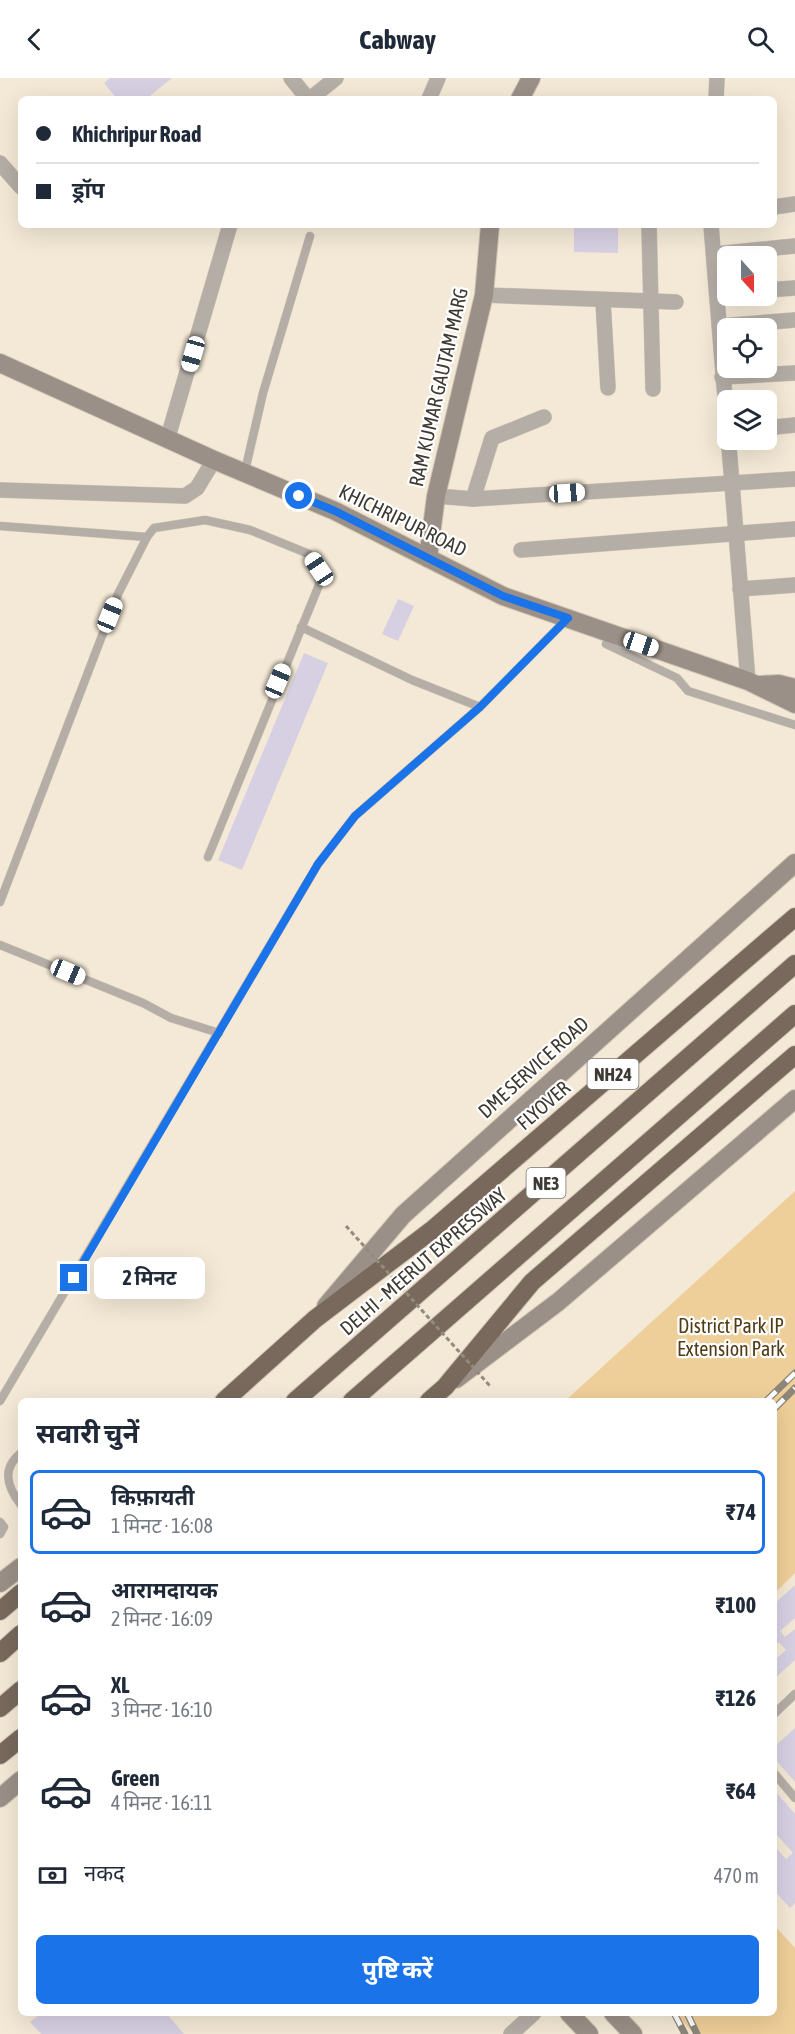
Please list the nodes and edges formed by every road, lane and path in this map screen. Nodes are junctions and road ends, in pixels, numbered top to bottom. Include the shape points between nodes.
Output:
1 (291, 78) edge
2 (336, 78) edge
3 (438, 78) edge
4 (531, 78) edge
5 (717, 78) edge
6 (306, 96) edge
7 (313, 96) edge
8 (430, 96) edge
9 (522, 96) edge
10 (716, 96) edge
11 (0, 163) edge
12 (18, 184) edge
13 (795, 204) edge
14 (777, 207) edge
15 (229, 228) edge
16 (490, 228) edge
17 (649, 228) edge
18 (711, 228) edge
19 (310, 237) dead end
20 (795, 246) edge
21 (715, 254) junction
22 (717, 264) edge
23 (795, 288) edge
24 (777, 289) edge
25 (484, 295) junction
26 (603, 301) junction
27 (649, 302) junction
28 (676, 303) dead end
29 (795, 320) edge
30 (777, 321) edge
31 (0, 363) edge
32 (795, 373) edge
33 (777, 374) edge
34 (608, 388) dead end
35 (653, 389) dead end
36 (544, 417) dead end
37 (795, 425) edge
38 (777, 427) edge
39 (168, 437) junction
40 (729, 450) edge
41 (214, 460) junction
42 (244, 473) junction
43 (795, 479) edge
44 (732, 483) junction
45 (0, 490) edge
46 (436, 496) junction
47 (473, 499) junction
48 (0, 525) edge
49 (795, 530) edge
50 (735, 534) junction
51 (147, 537) junction
52 (521, 550) dead end
53 (428, 558) junction
54 (795, 585) edge
55 (740, 589) junction
56 (568, 618) junction
57 (301, 627) junction
58 (606, 644) dead end
59 (754, 683) junction
60 (795, 688) edge
61 (795, 704) edge
62 (480, 707) junction
63 (795, 725) edge
64 (208, 857) dead end
65 (795, 863) edge
66 (0, 902) edge
67 (795, 917) edge
68 (0, 945) edge
69 (795, 964) edge
70 (795, 1014) edge
71 (219, 1033) junction
72 (795, 1055) edge
73 (795, 1099) edge
74 (346, 1226) dead end
75 (315, 1319) junction
76 (490, 1386) dead end
77 (445, 1387) junction
78 (227, 1398) edge
79 (298, 1398) edge
80 (355, 1398) edge
81 (432, 1398) edge
82 (0, 1401) edge
83 (18, 1456) edge
84 (18, 1499) edge
85 (0, 1522) edge
86 (0, 1534) edge
87 (18, 1569) edge
88 (0, 1583) edge
89 (18, 1596) edge
90 (0, 1611) edge
91 (18, 1637) edge
92 (0, 1653) edge
93 (18, 1693) edge
94 (795, 1694) edge
95 (0, 1708) edge
96 (777, 1711) edge
97 (18, 1740) edge
98 (0, 1755) edge
99 (777, 1777) edge
100 (18, 1783) edge
101 (0, 1798) edge
102 (795, 1798) edge
103 (531, 2016) edge
104 (572, 2016) edge
105 (616, 2016) edge
106 (511, 2034) edge
107 (589, 2034) edge
108 (633, 2034) edge

1 - 6 street
2 - 7 street
3 - 8 street
4 - 9 street
5 - 10 street
11 - 12 street
13 - 14 street
15 - 39 street
16 - 25 street, RAM KUMAR GAUTAM MARG
17 - 27 street
18 - 21 street
19 - 42 lane via 262,393
20 - 21 street
21 - 22 street
23 - 24 street
25 - 26 street
25 - 46 street, RAM KUMAR GAUTAM MARG
26 - 27 street
26 - 34 street
27 - 28 street
27 - 35 street
29 - 30 street
31 - 39 street, KHICHRIPUR ROAD
32 - 33 street
36 - 47 street via 492,438
37 - 38 street
39 - 41 street, KHICHRIPUR ROAD
40 - 44 street
41 - 42 street, KHICHRIPUR ROAD
41 - 45 street via 197,488 185,496
42 - 53 street, KHICHRIPUR ROAD via 335,511
43 - 44 street
44 - 47 street
44 - 50 street
46 - 47 street
46 - 53 street, RAM KUMAR GAUTAM MARG
48 - 51 lane
49 - 50 street
50 - 52 street
50 - 55 street
51 - 57 lane via 154,528 166,524 205,520 250,530 309,554 319,569 319,585
51 - 66 lane via 118,594
53 - 56 street, KHICHRIPUR ROAD via 503,596
54 - 55 street
55 - 59 street
56 - 59 street, KHICHRIPUR ROAD
56 - 62 lane
57 - 62 lane via 412,680
57 - 64 lane
58 - 63 lane via 677,678 688,691
59 - 60 street, KHICHRIPUR ROAD
59 - 61 street, KHICHRIPUR ROAD
62 - 71 lane via 355,816 318,864
65 - 75 street, DME SERVICE ROAD via 403,1215
67 - 75 highway, FLYOVER / NH24 via 432,1230
68 - 71 lane via 171,1018
69 - 79 highway, DELHI - MEERUT EXPRESSWAY / NE3
70 - 80 highway, NE3
71 - 82 lane
72 - 77 highway via 532,1282
73 - 77 street via 558,1302
74 - 76 path, bridge
75 - 78 highway, FLYOVER
77 - 81 highway
83 - 84 lane via 6,1477
85 - 86 lane via 4,1527
87 - 88 street
89 - 90 highway
91 - 92 highway
93 - 95 highway
94 - 96 lane
97 - 98 highway
99 - 102 lane
100 - 101 street
103 - 106 street
104 - 107 street
105 - 108 street

